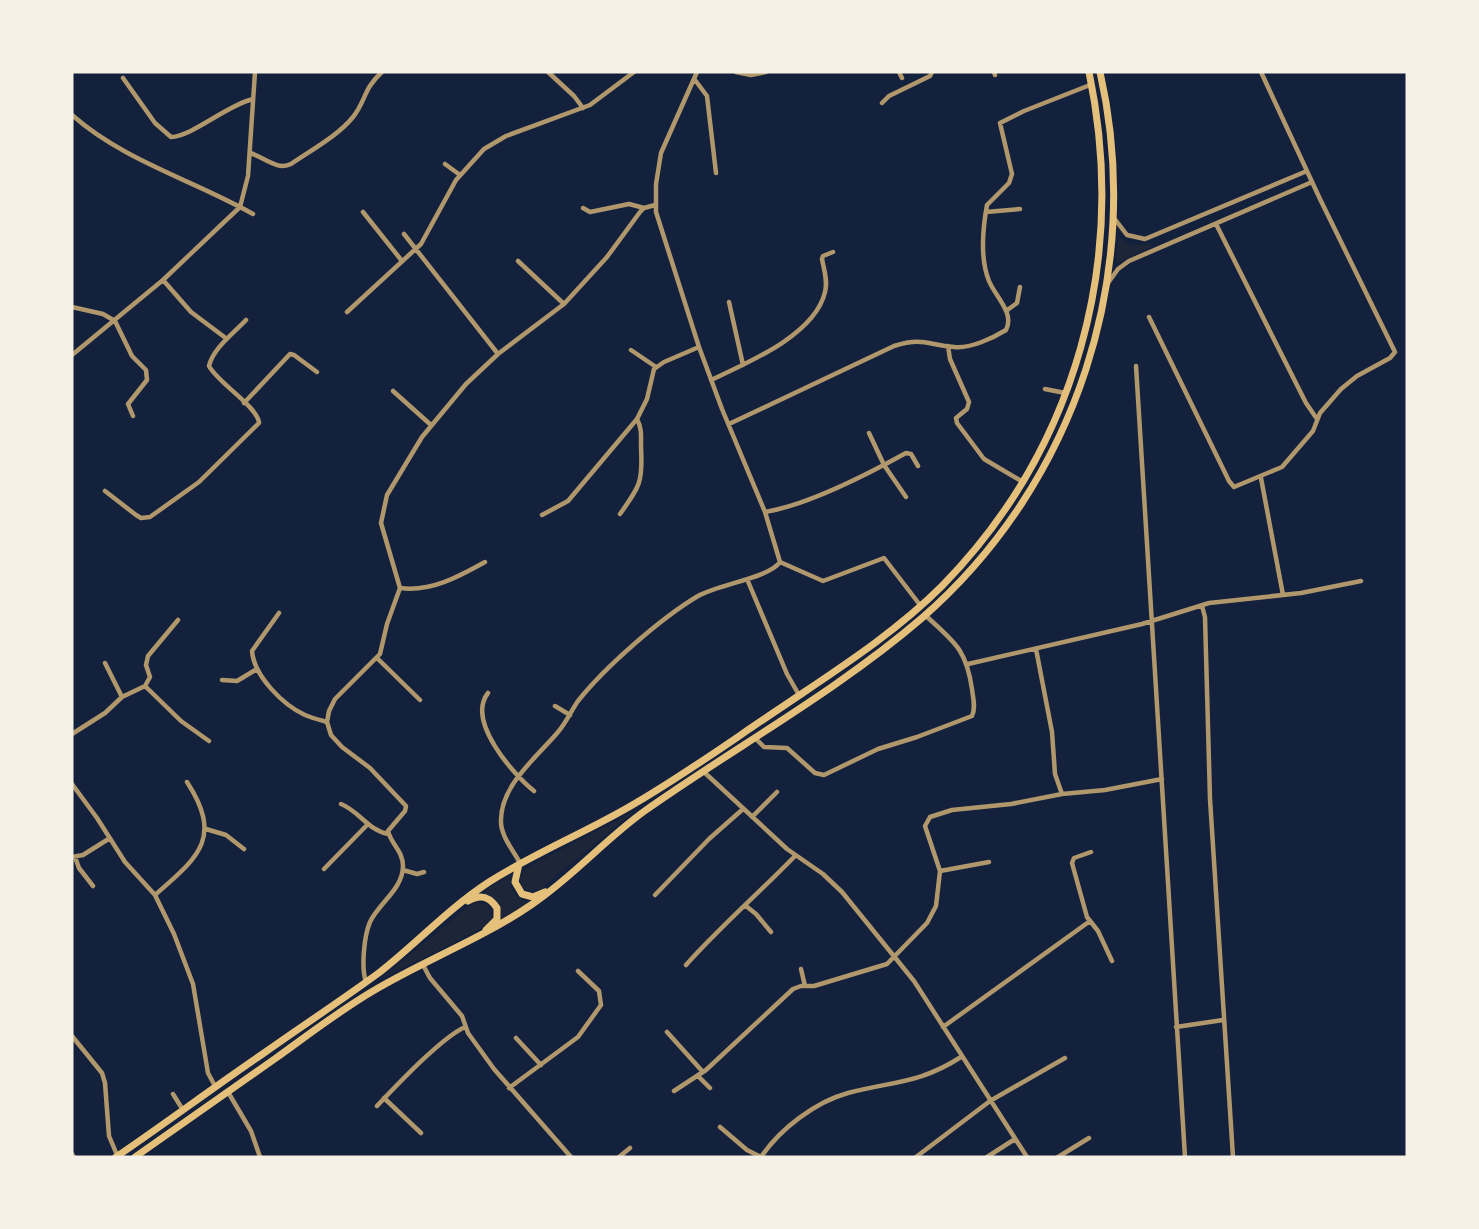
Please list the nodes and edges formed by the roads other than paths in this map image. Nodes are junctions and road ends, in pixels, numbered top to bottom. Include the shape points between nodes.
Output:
1 (255, 72) edge
2 (382, 72) edge
3 (548, 72) edge
4 (634, 72) edge
5 (697, 72) edge
6 (736, 72) edge
7 (766, 72) edge
8 (899, 72) edge
9 (932, 72) edge
10 (1089, 72) edge
11 (1100, 72) edge
12 (1261, 72) edge
13 (123, 78) dead end
14 (902, 78) dead end
15 (695, 80) junction
16 (1091, 84) junction
17 (253, 99) junction
18 (882, 103) dead end
19 (583, 108) junction
20 (72, 115) edge
21 (250, 153) junction
22 (445, 164) dead end
23 (1307, 171) junction
24 (716, 173) dead end
25 (460, 174) junction
26 (1312, 182) junction
27 (655, 205) junction
28 (240, 207) junction
29 (583, 208) dead end
30 (644, 208) junction
31 (1020, 209) dead end
32 (363, 212) dead end
33 (986, 212) junction
34 (253, 214) dead end
35 (1114, 218) junction
36 (1216, 224) junction
37 (404, 234) dead end
38 (416, 250) junction
39 (833, 252) dead end
40 (402, 261) junction
41 (518, 261) dead end
42 (163, 280) junction
43 (1108, 284) junction
44 (1020, 287) dead end
45 (729, 302) dead end
46 (564, 304) junction
47 (72, 307) edge
48 (1006, 311) junction
49 (347, 312) dead end
50 (1149, 317) dead end
51 (246, 320) dead end
52 (116, 321) junction
53 (227, 339) junction
54 (948, 346) junction
55 (699, 347) junction
56 (631, 350) dead end
57 (498, 354) junction
58 (72, 355) edge
59 (743, 365) junction
60 (1136, 366) dead end
61 (656, 367) junction
62 (317, 372) dead end
63 (711, 380) junction
64 (1045, 389) dead end
65 (393, 391) dead end
66 (1066, 393) junction
67 (244, 403) junction
68 (132, 416) dead end
69 (637, 419) junction
70 (1317, 419) junction
71 (431, 425) junction
72 (729, 425) junction
73 (869, 433) dead end
74 (884, 465) junction
75 (918, 466) dead end
76 (1261, 478) junction
77 (1023, 482) junction
78 (105, 491) dead end
79 (906, 497) dead end
80 (765, 512) junction
81 (620, 514) dead end
82 (542, 515) dead end
83 (485, 562) dead end
84 (780, 562) junction
85 (747, 579) junction
86 (1361, 581) dead end
87 (400, 588) junction
88 (1283, 595) junction
89 (920, 605) junction
90 (1202, 606) junction
91 (279, 613) dead end
92 (925, 615) junction
93 (178, 620) dead end
94 (1152, 621) junction
95 (1036, 649) junction
96 (377, 658) junction
97 (105, 663) dead end
98 (968, 664) junction
99 (257, 669) junction
100 (222, 680) dead end
101 (145, 685) junction
102 (488, 693) dead end
103 (799, 695) junction
104 (122, 697) junction
105 (420, 700) dead end
106 (555, 706) dead end
107 (570, 715) junction
108 (327, 722) junction
109 (72, 734) edge
110 (755, 738) junction
111 (209, 741) dead end
112 (703, 771) junction
113 (517, 777) junction
114 (1162, 779) junction
115 (187, 782) dead end
116 (72, 784) edge
117 (534, 791) dead end
118 (777, 792) dead end
119 (1062, 794) junction
120 (341, 804) dead end
121 (743, 809) junction
122 (752, 817) junction
123 (368, 824) junction
124 (206, 830) junction
125 (388, 834) junction
126 (110, 838) junction
127 (244, 849) dead end
128 (1091, 852) dead end
129 (795, 856) junction
130 (73, 857) edge
131 (989, 862) dead end
132 (520, 863) junction
133 (324, 869) dead end
134 (403, 870) junction
135 (424, 872) dead end
136 (940, 872) junction
137 (558, 885) junction
138 (93, 886) dead end
139 (155, 895) junction
140 (655, 895) dead end
141 (746, 906) junction
142 (445, 916) junction
143 (1090, 921) junction
144 (771, 932) dead end
145 (462, 946) junction
146 (895, 957) junction
147 (1112, 961) dead end
148 (423, 965) junction
149 (686, 965) dead end
150 (802, 969) dead end
151 (578, 971) dead end
152 (366, 982) junction
153 (805, 986) junction
154 (1224, 1020) junction
155 (465, 1027) junction
156 (943, 1027) junction
157 (1176, 1027) junction
158 (667, 1032) dead end
159 (72, 1037) edge
160 (516, 1038) dead end
161 (961, 1057) junction
162 (1065, 1058) dead end
163 (541, 1065) junction
164 (700, 1074) junction
165 (215, 1087) junction
166 (509, 1088) junction
167 (710, 1088) dead end
168 (228, 1091) junction
169 (674, 1091) dead end
170 (173, 1094) dead end
171 (384, 1098) junction
172 (990, 1101) junction
173 (377, 1106) dead end
174 (183, 1110) junction
175 (720, 1127) dead end
176 (421, 1133) dead end
177 (1089, 1138) dead end
178 (1015, 1139) junction
179 (630, 1148) dead end
180 (117, 1157) edge
181 (135, 1157) edge
182 (260, 1157) edge
183 (571, 1157) edge
184 (619, 1157) edge
185 (762, 1157) edge
186 (916, 1157) edge
187 (987, 1157) edge
188 (1027, 1157) edge
189 (1058, 1157) edge
190 (1185, 1157) edge
191 (1233, 1157) edge

1 - 17 street
2 - 21 street via 369,85 347,124 287,167
3 - 19 street
4 - 19 street
5 - 15 street
6 - 7 street
8 - 14 street
9 - 18 street
10 - 16 main road
11 - 35 main road via 1113,150
12 - 23 street
13 - 17 street via 155,123 172,137
15 - 24 street via 707,96
15 - 27 street via 661,153
16 - 33 street via 1002,121 1012,178 989,201
16 - 66 main road via 1101,151 1100,251 1085,333
17 - 21 street
19 - 25 street via 498,141
20 - 28 street via 108,142
21 - 28 street
22 - 25 street
23 - 26 street
23 - 35 street via 1145,239 1126,235
25 - 38 street
26 - 36 street
26 - 70 street via 1395,352 1341,389
27 - 30 street
27 - 55 street
28 - 34 street
28 - 42 street
29 - 30 street via 590,212 629,204
30 - 46 street
31 - 33 street
32 - 40 street
33 - 48 street via 985,270
35 - 43 main road
36 - 43 street via 1129,261
36 - 70 street
37 - 38 street
38 - 40 street
38 - 57 street
39 - 59 street via 822,259 826,288 813,315 777,346
40 - 49 street
41 - 46 street
42 - 52 street
42 - 53 street via 191,312
43 - 92 main road via 1078,396 1041,474 980,560
44 - 48 street via 1017,303
45 - 59 street
46 - 57 street
47 - 52 street
48 - 54 street via 1008,326 1001,333 965,347
50 - 76 street via 1231,485
51 - 53 street
52 - 58 street
52 - 68 street via 132,356 148,374 128,404
53 - 67 street via 209,366
54 - 72 street via 914,341 894,346
54 - 77 street via 969,402 957,423 984,459
55 - 61 street
55 - 63 street
56 - 61 street
57 - 71 street
59 - 63 street
60 - 94 street
61 - 69 street
62 - 67 street via 290,354
63 - 72 street
64 - 66 street
65 - 71 street
66 - 77 main road
67 - 78 street via 259,423 199,482 150,517 141,518
69 - 81 street via 641,480
69 - 82 street via 568,500
70 - 76 street via 1313,431 1286,464
71 - 87 street via 395,481 382,511 382,528
72 - 80 street
73 - 74 street
74 - 75 street via 909,453
74 - 79 street
74 - 80 street via 786,508
76 - 88 street
77 - 89 main road via 972,553
80 - 84 street
83 - 87 street via 448,581 418,589
84 - 85 street
84 - 89 street via 823,581 884,558
85 - 103 street
85 - 107 street via 709,590 672,613 598,680
86 - 88 street
87 - 96 street
88 - 90 street
89 - 103 main road
90 - 94 street
90 - 154 street
91 - 99 street via 252,651
92 - 98 street via 953,641
92 - 110 main road
93 - 101 street via 148,656 150,677
94 - 95 street
94 - 114 street
95 - 98 street
95 - 119 street
96 - 105 street
96 - 108 street via 335,699
97 - 104 street
98 - 110 street via 975,709 972,716 878,749 824,775 815,773 787,748 764,747
99 - 100 street via 237,681
99 - 108 street via 294,708
101 - 104 street
101 - 111 street
102 - 113 street via 482,706 485,726
103 - 132 main road via 640,800
104 - 109 street
106 - 107 street
107 - 113 street
108 - 125 street via 342,747 405,802 406,809
110 - 112 main road
112 - 121 street
112 - 137 main road via 635,818
113 - 117 street
113 - 132 street via 500,820
114 - 119 street
114 - 157 street
115 - 124 street
116 - 126 street
118 - 122 street
119 - 136 street via 930,817 925,826
120 - 123 street
121 - 122 street
121 - 140 street
122 - 129 street
123 - 125 street
123 - 133 street
124 - 127 street via 226,835
124 - 139 street via 191,862
125 - 134 street via 401,854
126 - 130 street
126 - 139 street
128 - 143 street via 1072,860
129 - 141 street
129 - 146 street via 837,887
130 - 138 street
131 - 136 street
132 - 137 main road via 515,882 522,894 533,897
132 - 142 main road
134 - 135 street
134 - 152 street via 370,923 363,967
136 - 146 street via 932,915
137 - 145 main road via 513,918
139 - 165 street via 191,976 208,1073
141 - 144 street
141 - 149 street
142 - 145 main road via 480,896 497,908 492,926
142 - 152 main road
143 - 147 street
143 - 156 street
145 - 148 main road
146 - 153 street via 880,967
146 - 156 street
148 - 155 street via 462,1016
148 - 168 main road via 369,993
150 - 153 street
151 - 163 street via 599,991 601,1005 578,1037
152 - 165 main road
153 - 164 street via 793,989
154 - 157 street
154 - 191 street
155 - 166 street
155 - 171 street
156 - 161 street
157 - 190 street
158 - 164 street
159 - 180 street via 102,1073 109,1136
160 - 163 street
161 - 172 street
161 - 185 street via 916,1080 828,1101 800,1117
162 - 172 street
163 - 166 street
164 - 167 street
164 - 169 street
165 - 174 main road
166 - 183 street
168 - 181 main road
168 - 182 street
170 - 174 street
171 - 173 street
171 - 176 street
172 - 178 street
172 - 186 street
174 - 180 main road
175 - 185 street
177 - 189 street
178 - 187 street
178 - 188 street
179 - 184 street

